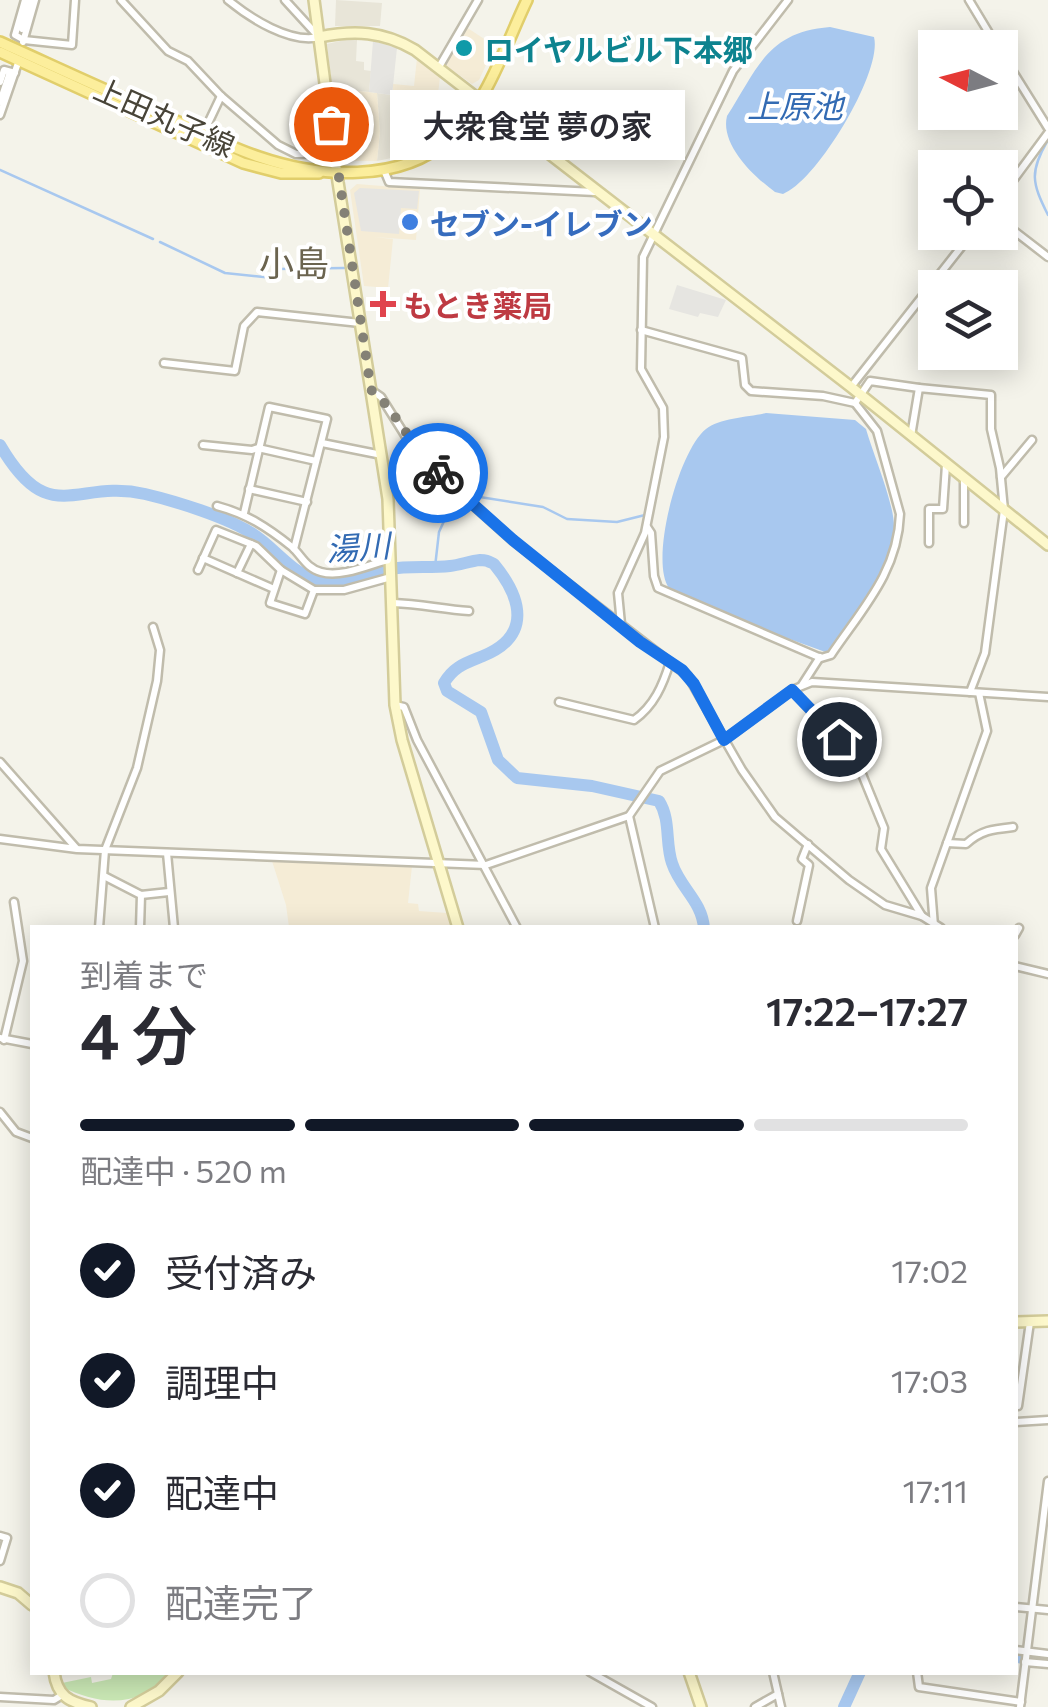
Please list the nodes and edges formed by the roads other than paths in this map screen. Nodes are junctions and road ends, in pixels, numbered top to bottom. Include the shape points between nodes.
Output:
1 (30, 0) edge
2 (76, 0) edge
3 (120, 0) edge
4 (228, 0) edge
5 (285, 0) edge
6 (314, 0) edge
7 (478, 0) edge
8 (788, 0) edge
9 (969, 0) edge
10 (525, 1) edge
11 (22, 29) dead end
12 (987, 30) edge
13 (319, 36) junction
14 (24, 40) junction
15 (0, 42) edge
16 (0, 52) edge
17 (20, 56) junction
18 (439, 67) junction
19 (12, 74) junction
20 (1018, 81) edge
21 (0, 82) edge
22 (221, 96) junction
23 (480, 100) junction
24 (0, 102) edge
25 (0, 115) edge
26 (1048, 131) edge
27 (202, 138) junction
28 (334, 153) junction
29 (384, 170) junction
30 (336, 171) junction
31 (1018, 173) edge
32 (597, 192) junction
33 (655, 234) junction
34 (1018, 234) edge
35 (960, 250) edge
36 (1048, 257) edge
37 (362, 323) junction
38 (641, 330) junction
39 (164, 363) dead end
40 (919, 388) junction
41 (371, 390) junction
42 (855, 395) junction
43 (911, 437) junction
44 (1032, 440) dead end
45 (322, 443) junction
46 (203, 445) dead end
47 (258, 448) junction
48 (382, 456) junction
49 (316, 461) junction
50 (946, 465) junction
51 (1000, 478) junction
52 (964, 480) junction
53 (249, 489) junction
54 (308, 502) junction
55 (217, 506) dead end
56 (1004, 510) junction
57 (244, 513) junction
58 (964, 523) dead end
59 (646, 528) junction
60 (251, 544) junction
61 (929, 544) dead end
62 (1048, 545) edge
63 (294, 549) junction
64 (203, 558) junction
65 (392, 561) junction
66 (198, 570) dead end
67 (281, 570) junction
68 (238, 573) junction
69 (392, 576) junction
70 (274, 589) junction
71 (314, 590) junction
72 (393, 603) junction
73 (469, 611) dead end
74 (621, 626) junction
75 (153, 627) dead end
76 (820, 657) junction
77 (670, 662) junction
78 (802, 686) junction
79 (792, 690) junction
80 (974, 692) junction
81 (1048, 697) edge
82 (559, 702) dead end
83 (395, 704) junction
84 (724, 740) junction
85 (0, 762) edge
86 (629, 816) junction
87 (1014, 827) dead end
88 (0, 839) edge
89 (946, 843) junction
90 (808, 844) junction
91 (77, 849) junction
92 (105, 850) junction
93 (166, 853) junction
94 (438, 863) junction
95 (486, 865) junction
96 (104, 876) junction
97 (170, 892) junction
98 (141, 895) junction
99 (14, 902) dead end
100 (922, 916) junction
101 (797, 921) dead end
102 (99, 925) edge
103 (140, 925) edge
104 (174, 925) edge
105 (457, 925) edge
106 (516, 925) edge
107 (655, 925) edge
108 (935, 925) edge
109 (936, 925) edge
110 (1018, 967) edge
111 (1048, 974) edge
112 (2, 1039) edge
113 (30, 1044) edge
114 (0, 1112) edge
115 (30, 1137) edge
116 (1030, 1320) junction
117 (1018, 1322) edge
118 (1048, 1322) edge
119 (1018, 1406) dead end
120 (1048, 1420) edge
121 (1018, 1422) edge
122 (1048, 1481) edge
123 (1046, 1522) edge
124 (0, 1536) edge
125 (0, 1561) edge
126 (0, 1587) edge
127 (30, 1602) edge
128 (1018, 1607) edge
129 (1032, 1609) junction
130 (1048, 1610) edge
131 (1018, 1652) edge
132 (1048, 1654) edge
133 (1026, 1656) junction
134 (1048, 1664) edge
135 (55, 1675) edge
136 (175, 1675) edge
137 (595, 1675) edge
138 (690, 1675) edge
139 (774, 1675) edge
140 (917, 1675) edge
141 (778, 1694) junction
142 (62, 1695) junction
143 (0, 1697) edge
144 (1021, 1704) edge
145 (91, 1707) edge
146 (130, 1707) edge
147 (652, 1707) edge
148 (701, 1707) edge
149 (755, 1707) edge
150 (781, 1707) edge

1 - 11 street
1 - 14 street
2 - 14 street via 72,45
3 - 22 street
4 - 13 street via 274,28
5 - 13 street
6 - 13 street
7 - 18 street
8 - 33 street via 733,70
9 - 12 street
10 - 23 main road, 上田丸子線
13 - 18 street via 381,34
13 - 28 street
14 - 17 street
15 - 17 main road, 上田丸子線
16 - 17 main road, 上田丸子線
17 - 19 street
17 - 27 main road, 上田丸子線
18 - 23 street
19 - 21 street via 4,70
19 - 24 street
19 - 25 street
20 - 26 street
22 - 27 street
22 - 28 street via 286,151
23 - 29 main road, 上田丸子線 via 436,150
23 - 32 street
26 - 31 street
27 - 30 main road, 上田丸子線 via 273,172
28 - 30 street
29 - 30 main road, 上田丸子線
29 - 32 street via 389,182
30 - 37 street
32 - 33 street
33 - 38 street via 640,266
33 - 42 street
34 - 36 street
35 - 42 street
37 - 39 street via 257,312 244,326 236,371
37 - 41 street
38 - 42 street via 742,358 751,391
38 - 59 street via 641,370 663,408 664,437
40 - 42 street via 870,381
40 - 43 street
40 - 51 street via 991,395
41 - 48 street
41 - 74 street via 430,466
42 - 43 street
42 - 76 street via 877,432 900,526 890,570 831,655
43 - 50 street
44 - 51 street
45 - 47 street via 327,419 269,408
45 - 48 street
45 - 49 street
46 - 47 street
47 - 49 street
47 - 53 street
48 - 65 street
49 - 54 street
50 - 52 street
50 - 61 street via 943,509 930,508
51 - 56 street
52 - 56 street
52 - 58 street
53 - 54 street
53 - 57 street
54 - 63 street
55 - 57 street
56 - 62 street
56 - 80 street
57 - 63 street
59 - 74 street via 618,593
59 - 76 street via 658,588
60 - 64 street via 216,530
60 - 67 street
60 - 68 street
63 - 65 street via 322,572
64 - 66 street
64 - 68 street
65 - 69 street
67 - 70 street
67 - 71 street
68 - 70 street
69 - 71 street via 344,590
69 - 72 street
70 - 71 street via 270,603 305,614
72 - 73 street
72 - 83 street
74 - 77 street
75 - 92 street via 158,681 137,768
76 - 78 street
77 - 82 street via 664,684 634,720
77 - 84 street via 694,684
78 - 79 street
78 - 80 street
79 - 84 street
79 - 100 street via 856,757 884,828 881,849
80 - 81 street
80 - 89 street via 987,731
83 - 94 street
83 - 95 street via 404,707
84 - 86 street via 660,771
84 - 90 street via 775,817
85 - 91 street
86 - 95 street
86 - 107 street
87 - 89 street via 990,829 966,844
88 - 91 street
89 - 109 street via 931,888
90 - 100 street via 885,905
90 - 101 street
91 - 92 street
92 - 93 street
92 - 96 street
93 - 94 street
93 - 97 street
94 - 95 street
94 - 105 street
95 - 106 street
96 - 98 street
96 - 102 street
97 - 98 street
97 - 104 street
98 - 103 street
99 - 112 street via 23,962
100 - 108 street
110 - 111 street
112 - 113 street
114 - 115 street
116 - 117 street
116 - 118 street
116 - 119 street
120 - 121 street
122 - 123 street
123 - 129 street
124 - 125 street via 7,1538
126 - 127 street
128 - 129 street
129 - 130 street
129 - 133 street
131 - 133 street
132 - 133 street
133 - 134 street
133 - 144 street
135 - 142 street
136 - 146 street
137 - 147 street
138 - 148 street
139 - 141 street
140 - 144 street via 918,1687
141 - 149 street
141 - 150 street
142 - 143 street
142 - 145 street

